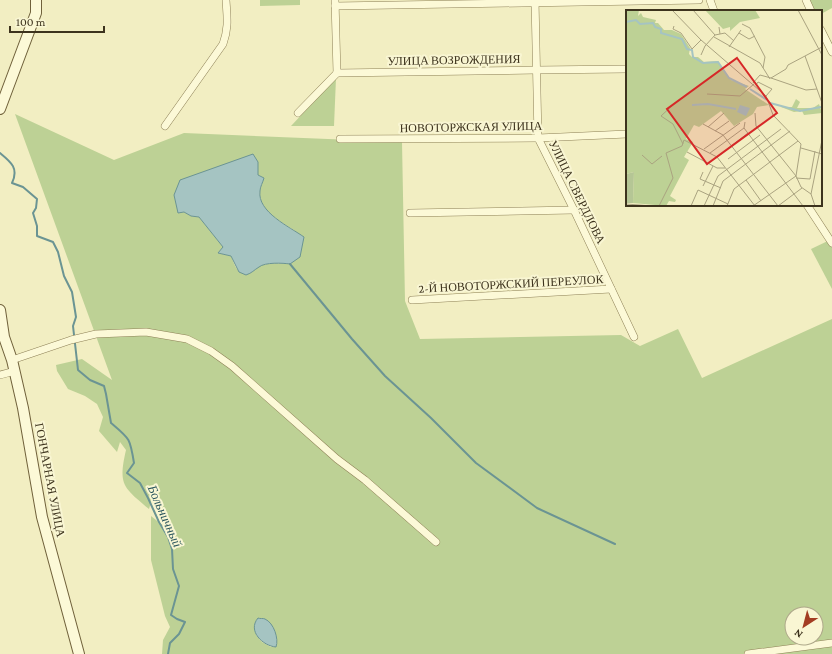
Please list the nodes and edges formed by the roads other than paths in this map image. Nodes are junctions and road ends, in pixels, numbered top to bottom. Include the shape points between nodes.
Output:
1 (36, 0) edge
2 (700, 0) edge
3 (710, 0) edge
4 (806, 0) edge
5 (535, 1) edge
6 (335, 3) edge
7 (226, 4) edge
8 (714, 10) edge
9 (811, 10) edge
10 (822, 32) edge
11 (832, 52) edge
12 (536, 70) junction
13 (626, 70) edge
14 (337, 73) junction
15 (0, 109) edge
16 (298, 113) dead end
17 (166, 126) dead end
18 (626, 134) edge
19 (538, 138) junction
20 (340, 139) dead end
21 (808, 206) edge
22 (574, 210) junction
23 (410, 213) dead end
24 (832, 243) edge
25 (611, 289) junction
26 (412, 300) dead end
27 (0, 310) edge
28 (2, 337) edge
29 (634, 337) dead end
30 (12, 360) junction
31 (15, 371) junction
32 (0, 375) edge
33 (436, 542) dead end
34 (832, 643) edge
35 (79, 654) edge
36 (748, 654) edge

1 - 15 street via 36,14
2 - 5 street
3 - 8 street
4 - 9 street
5 - 6 street
5 - 12 street, УЛИЦА СВЕРДЛОВА
6 - 14 street
7 - 17 street via 228,19 223,44
10 - 11 street
12 - 13 street, УЛИЦА ВОЗРОЖДЕНИЯ
12 - 14 street, УЛИЦА ВОЗРОЖДЕНИЯ
12 - 19 street, УЛИЦА СВЕРДЛОВА
14 - 16 street
18 - 19 street, НОВОТОРЖСКАЯ УЛИЦА
19 - 20 street, НОВОТОРЖСКАЯ УЛИЦА
19 - 22 street, УЛИЦА СВЕРДЛОВА
21 - 24 street
22 - 23 street
22 - 25 street, УЛИЦА СВЕРДЛОВА
25 - 26 street, 2-Й НОВОТОРЖСКИЙ ПЕРЕУЛОК
25 - 29 street, УЛИЦА СВЕРДЛОВА
27 - 28 street, ГОНЧАРНАЯ УЛИЦА
28 - 30 street, ГОНЧАРНАЯ УЛИЦА
30 - 31 street, ГОНЧАРНАЯ УЛИЦА
30 - 33 street via 96,334 146,332 187,339 211,351 232,366 337,460 365,480
31 - 32 street
31 - 35 street, ГОНЧАРНАЯ УЛИЦА via 42,517
34 - 36 street

